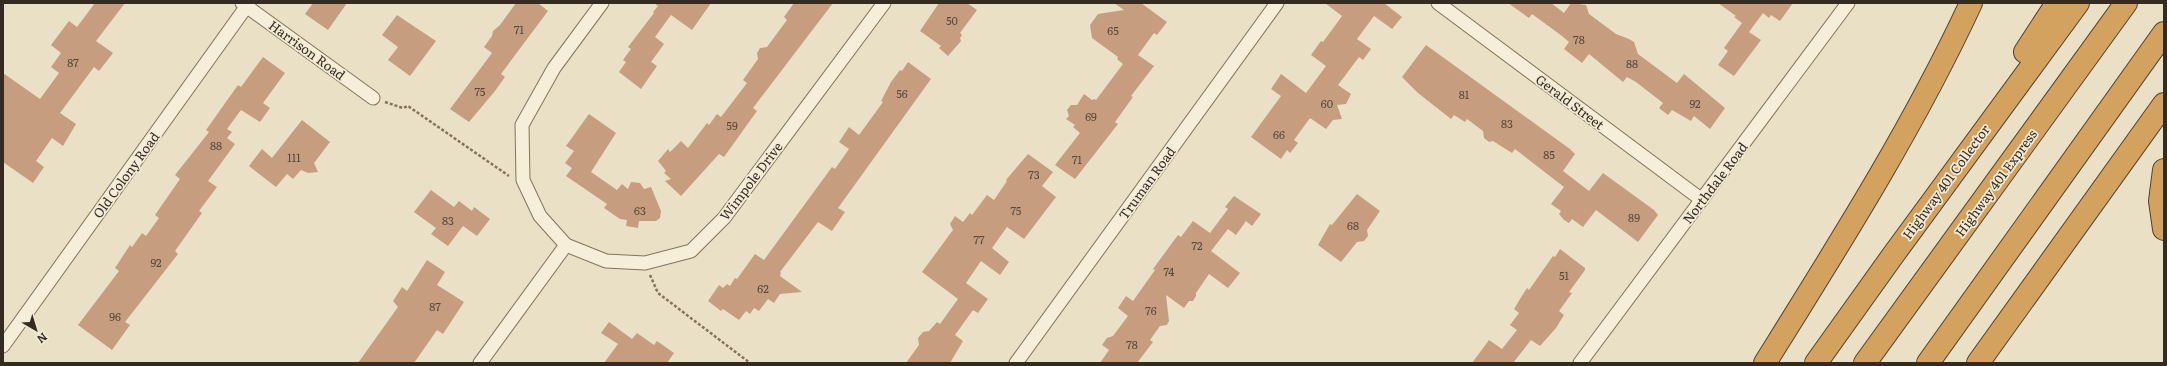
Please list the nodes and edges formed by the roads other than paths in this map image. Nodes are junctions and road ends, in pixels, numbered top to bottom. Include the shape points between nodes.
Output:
1 (602, 3) edge
2 (884, 3) edge
3 (1277, 3) edge
4 (1438, 3) edge
5 (1848, 3) edge
6 (1972, 3) edge
7 (2057, 3) edge
8 (2078, 3) edge
9 (2126, 3) edge
10 (246, 4) edge
11 (2164, 33) edge
12 (373, 98) road end
13 (2164, 104) edge
14 (2164, 170) edge
15 (1702, 200) junction
16 (2164, 230) edge
17 (566, 245) junction
18 (1891, 258) junction
19 (3, 346) edge
20 (480, 363) edge
21 (1016, 363) edge
22 (1580, 363) edge
23 (1765, 363) edge
24 (1816, 363) edge
25 (1865, 363) edge
26 (1928, 363) edge
27 (1978, 363) edge

1 - 17 street via 554,68 522,125 523,180 540,216
2 - 17 street, Wimpole Drive via 724,218 691,251 646,263 606,261
3 - 21 street, Truman Road
4 - 15 street, Gerald Street
5 - 15 street, Northdale Road
6 - 23 highway via 1942,65 1822,272
7 - 18 highway
8 - 18 highway, Highway 401 Collector
9 - 25 highway, Highway 401 Express
10 - 12 street, Harrison Road
10 - 19 street, Old Colony Road
11 - 26 highway
13 - 27 highway
14 - 16 highway via 2160,201
15 - 22 street, Northdale Road
17 - 20 street
18 - 24 highway, Highway 401 Collector

